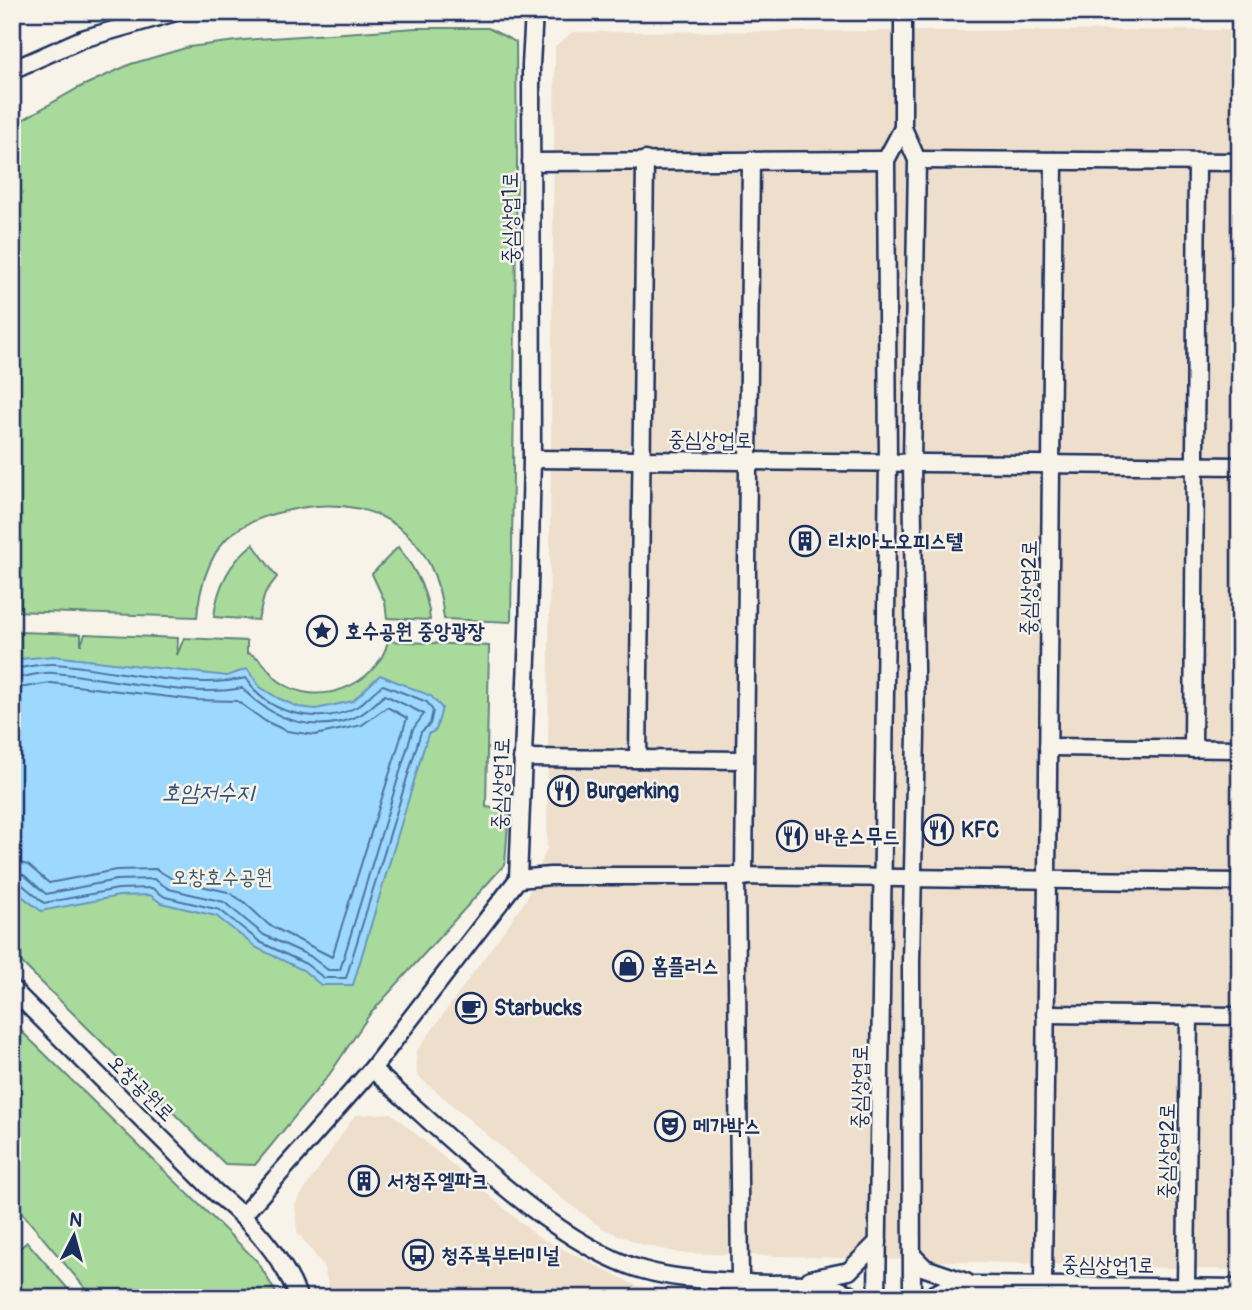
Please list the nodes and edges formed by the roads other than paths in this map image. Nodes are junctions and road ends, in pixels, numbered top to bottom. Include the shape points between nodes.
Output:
1 (176, 12) edge
2 (534, 12) edge
3 (903, 12) edge
4 (12, 70) edge
5 (903, 128) junction
6 (645, 160) junction
7 (751, 160) junction
8 (886, 160) junction
9 (917, 160) junction
10 (1054, 161) junction
11 (531, 162) junction
12 (1197, 162) junction
13 (1240, 162) edge
14 (532, 459) junction
15 (642, 460) junction
16 (747, 461) junction
17 (888, 462) junction
18 (912, 463) junction
19 (1051, 464) junction
20 (1195, 465) junction
21 (1240, 466) edge
22 (1048, 747) junction
23 (1193, 749) junction
24 (1240, 749) edge
25 (522, 758) junction
26 (638, 759) junction
27 (745, 760) junction
28 (740, 876) junction
29 (885, 877) junction
30 (914, 877) junction
31 (518, 879) junction
32 (1047, 879) junction
33 (1240, 882) edge
34 (12, 989) edge
35 (1045, 1014) junction
36 (1189, 1016) junction
37 (1240, 1016) edge
38 (372, 1069) junction
39 (243, 1214) junction
40 (878, 1241) junction
41 (912, 1255) junction
42 (740, 1282) junction
43 (794, 1282) junction
44 (975, 1285) junction
45 (1043, 1285) junction
46 (1186, 1287) junction
47 (1240, 1288) edge
48 (299, 1298) edge
49 (856, 1298) edge
50 (877, 1298) edge
51 (912, 1298) edge
52 (927, 1298) edge

1 - 4 street via 82,39
2 - 11 street, 중심상업1로
3 - 5 street, 중심상업로
5 - 8 street, 중심상업로
5 - 9 street, 중심상업로
6 - 7 street
6 - 11 street
6 - 15 street
7 - 8 street
7 - 16 street
8 - 17 street, 중심상업로
9 - 10 street
9 - 18 street, 중심상업로
10 - 12 street
10 - 19 street, 중심상업2로
11 - 14 street, 중심상업1로
12 - 13 street
12 - 20 street
14 - 15 street, 중심상업로
14 - 25 street, 중심상업1로
15 - 16 street, 중심상업로
15 - 26 street
16 - 17 street, 중심상업로
16 - 27 street
17 - 18 street, 중심상업로
17 - 29 street, 중심상업로
18 - 19 street, 중심상업로
18 - 30 street, 중심상업로
19 - 20 street, 중심상업로
19 - 22 street, 중심상업2로
20 - 21 street, 중심상업로
20 - 23 street
22 - 23 street
22 - 32 street, 중심상업2로
23 - 24 street
25 - 26 street
25 - 31 street, 중심상업1로
26 - 27 street
27 - 28 street
28 - 29 street
28 - 31 street
28 - 42 street
29 - 30 street
29 - 40 street, 중심상업로
30 - 32 street
30 - 41 street, 중심상업로
31 - 38 street
32 - 33 street
32 - 35 street, 중심상업2로
34 - 39 street, 오창공원로 via 216,1193
35 - 36 street
35 - 45 street, 중심상업2로
36 - 37 street
36 - 46 street, 중심상업2로
38 - 39 street
38 - 42 street via 549,1221 601,1254 681,1279
39 - 48 street, 오창공원로 via 282,1265
40 - 43 street via 849,1270
40 - 50 street, 중심상업로
41 - 44 street via 925,1268
41 - 51 street, 중심상업로
42 - 43 street
43 - 49 street via 841,1288
44 - 45 street, 중심상업1로
44 - 52 street via 948,1287
45 - 46 street, 중심상업1로
46 - 47 street, 중심상업1로

